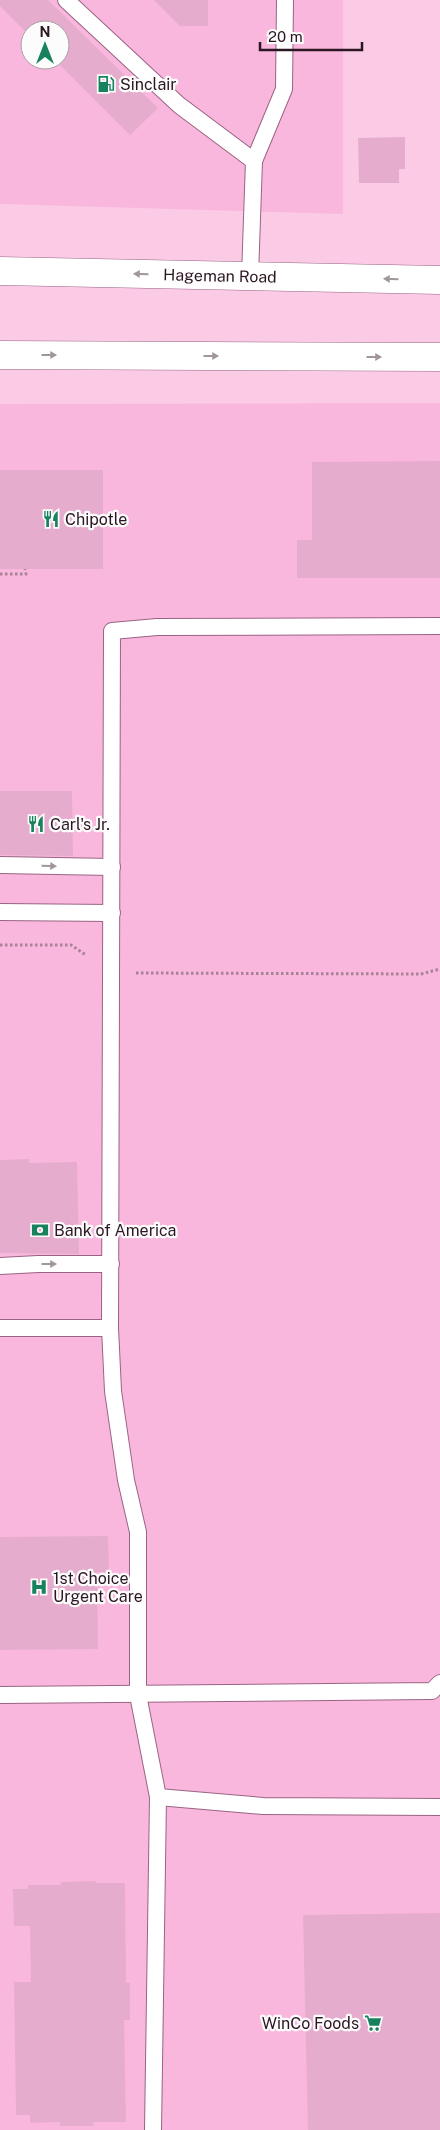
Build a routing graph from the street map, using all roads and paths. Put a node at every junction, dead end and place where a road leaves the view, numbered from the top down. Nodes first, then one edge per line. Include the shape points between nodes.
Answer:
1 (66, 0) edge
2 (285, 0) edge
3 (254, 161) junction
4 (0, 271) edge
5 (250, 276) junction
6 (440, 280) edge
7 (0, 355) edge
8 (440, 357) edge
9 (26, 569) dead end
10 (0, 574) edge
11 (440, 626) edge
12 (0, 866) edge
13 (112, 867) junction
14 (0, 912) edge
15 (112, 913) junction
16 (0, 945) edge
17 (112, 965) junction
18 (440, 969) edge
19 (111, 1264) junction
20 (0, 1266) edge
21 (0, 1328) edge
22 (110, 1328) junction
23 (440, 1683) edge
24 (0, 1695) edge
25 (138, 1695) junction
26 (158, 1797) junction
27 (440, 1807) edge
28 (153, 2130) edge

1 - 3 lane via 179,105
2 - 3 lane via 284,89
3 - 5 lane
5 -> 4 main road, Hageman Road
6 -> 5 main road, Hageman Road
7 -> 8 main road
9 - 10 path via 26,574
11 - 13 lane via 157,627 112,631
12 -> 13 lane
13 - 15 lane
14 - 15 lane
15 - 17 lane
16 - 17 path via 71,945 82,954
17 - 18 path via 133,973 421,974
17 - 19 lane
20 -> 19 lane
19 - 22 lane
21 - 22 lane
22 - 25 lane via 113,1390 126,1480 138,1532
23 - 25 lane via 432,1691
24 - 25 lane
25 - 26 lane
26 - 27 lane via 263,1806
26 - 28 lane

